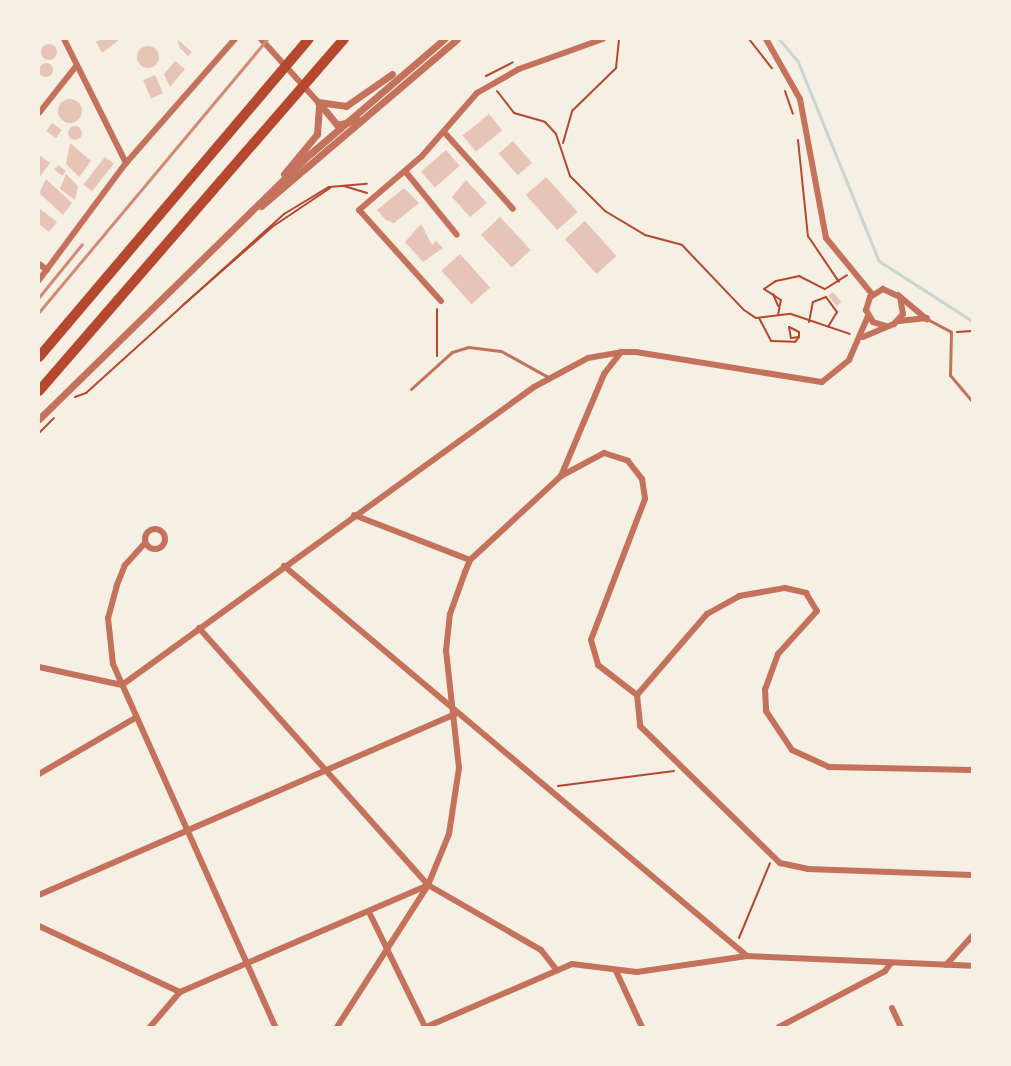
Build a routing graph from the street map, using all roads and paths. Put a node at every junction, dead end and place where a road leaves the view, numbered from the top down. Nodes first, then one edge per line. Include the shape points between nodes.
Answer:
1 (64, 39) edge
2 (235, 39) edge
3 (261, 39) edge
4 (309, 39) edge
5 (344, 39) edge
6 (444, 39) edge
7 (457, 39) edge
8 (603, 39) edge
9 (619, 39) edge
10 (749, 39) edge
11 (766, 39) edge
12 (416, 60) junction
13 (77, 65) junction
14 (421, 70) junction
15 (775, 73) dead end
16 (492, 83) junction
17 (782, 84) dead end
18 (318, 102) junction
19 (39, 113) edge
20 (795, 122) dead end
21 (341, 124) junction
22 (444, 132) junction
23 (798, 135) dead end
24 (563, 143) junction
25 (126, 163) junction
26 (405, 171) junction
27 (367, 184) dead end
28 (277, 185) junction
29 (375, 197) junction
30 (513, 209) dead end
31 (254, 211) junction
32 (458, 235) dead end
33 (39, 264) edge
34 (47, 270) junction
35 (847, 275) dead end
36 (39, 280) edge
37 (839, 282) junction
38 (831, 289) junction
39 (773, 293) junction
40 (872, 294) junction
41 (898, 295) junction
42 (826, 297) junction
43 (441, 301) joint
44 (183, 305) junction
45 (778, 306) junction
46 (778, 316) junction
47 (868, 316) junction
48 (759, 318) junction
49 (927, 318) junction
50 (809, 322) junction
51 (894, 324) junction
52 (886, 326) junction
53 (827, 328) junction
54 (972, 331) edge
55 (951, 332) junction
56 (799, 337) dead end
57 (861, 338) junction
58 (621, 352) junction
59 (39, 357) edge
60 (434, 363) dead end
61 (550, 378) junction
62 (411, 389) dead end
63 (39, 391) edge
64 (75, 397) dead end
65 (972, 401) edge
66 (39, 419) edge
67 (561, 476) junction
68 (354, 515) junction
69 (146, 543) dead end
70 (470, 561) junction
71 (284, 566) junction
72 (199, 628) junction
73 (39, 667) edge
74 (122, 685) junction
75 (637, 695) junction
76 (455, 714) junction
77 (137, 717) junction
78 (683, 769) junction
79 (327, 770) junction
80 (972, 770) edge
81 (39, 774) edge
82 (543, 788) junction
83 (189, 833) junction
84 (772, 858) junction
85 (972, 875) edge
86 (428, 885) junction
87 (39, 895) edge
88 (369, 912) junction
89 (39, 927) edge
90 (972, 936) edge
91 (736, 946) junction
92 (387, 952) junction
93 (747, 956) junction
94 (891, 963) junction
95 (248, 965) junction
96 (946, 965) junction
97 (972, 966) edge
98 (556, 969) junction
99 (616, 971) junction
100 (180, 992) junction
101 (892, 1008) dead end
102 (150, 1027) edge
103 (275, 1027) edge
104 (337, 1027) edge
105 (426, 1027) edge
106 (642, 1027) edge
107 (779, 1027) edge
108 (901, 1027) edge

1 - 13 street
2 - 25 street
3 - 18 street
4 - 59 highway
5 - 63 highway
6 - 12 street
7 - 14 street
8 - 16 street
9 - 24 path via 616,68 572,111
10 - 15 path
11 - 40 street via 800,99 826,238
12 - 18 street via 346,106
12 - 21 street
13 - 19 street
13 - 25 street
14 - 21 street via 352,125
14 - 31 street via 282,194
16 - 22 street
16 - 24 path via 514,113 545,122
17 - 20 path
18 - 21 street
18 - 28 street via 317,134
21 - 28 street
22 - 26 street
22 - 30 street
23 - 37 path via 806,227 820,261
24 - 48 path via 570,176 580,180 605,211 645,235 682,245 744,310
25 - 34 street
26 - 29 street
26 - 32 street
27 - 44 path via 329,187 312,194 266,227
28 - 31 street
29 - 43 street via 359,210
29 - 44 path via 343,186 320,194 272,227
31 - 66 street
33 - 34 street
34 - 36 street
35 - 37 path
37 - 38 path
38 - 39 path via 788,276 764,288
38 - 42 path
39 - 45 path
39 - 45 path via 781,300
40 - 41 street via 883,289
40 - 47 street
41 - 49 street
41 - 51 street via 903,310
42 - 50 path via 813,302
42 - 53 path via 837,312
43 - 60 path
44 - 64 path via 86,393
45 - 46 path
46 - 48 path
46 - 50 path via 791,314
47 - 52 street
47 - 57 street
48 - 56 path via 771,341 790,345
49 - 51 street
49 - 55 lane
50 - 53 path
51 - 52 street
52 - 57 street
53 - 57 path
54 - 55 path
55 - 65 lane via 950,375
57 - 58 street via 849,360 822,382
58 - 61 street via 588,358
58 - 67 street via 597,387
61 - 62 lane via 501,351 468,347 452,352
61 - 68 street
67 - 70 street
67 - 75 street via 604,453 628,461 642,479 645,499 591,640 598,665
68 - 70 street
68 - 71 street
69 - 74 street via 125,565 108,618 108,640
70 - 76 street via 450,614 447,684
71 - 72 street
71 - 76 street
72 - 74 street
72 - 79 street
73 - 74 street
74 - 77 street
75 - 78 street via 640,726
75 - 80 street via 706,614 739,597 785,588 806,593 818,611 778,654 765,689 766,711 792,750 829,767
76 - 79 street
76 - 82 street
76 - 86 street via 458,796
77 - 81 street
77 - 83 street
78 - 82 path
78 - 84 street
79 - 83 street
79 - 86 street
82 - 91 street
83 - 87 street
83 - 95 street
84 - 85 street via 808,869
84 - 91 path
86 - 88 street
86 - 92 street
86 - 98 street via 541,950
88 - 92 street
88 - 95 street
89 - 100 street
90 - 96 street
91 - 93 street
92 - 104 street
92 - 105 street
93 - 94 street
93 - 99 street
94 - 96 street
94 - 107 street via 885,971
95 - 100 street
95 - 103 street
96 - 97 street
98 - 99 street via 588,963
98 - 105 street
99 - 106 street
100 - 102 street
101 - 108 street

